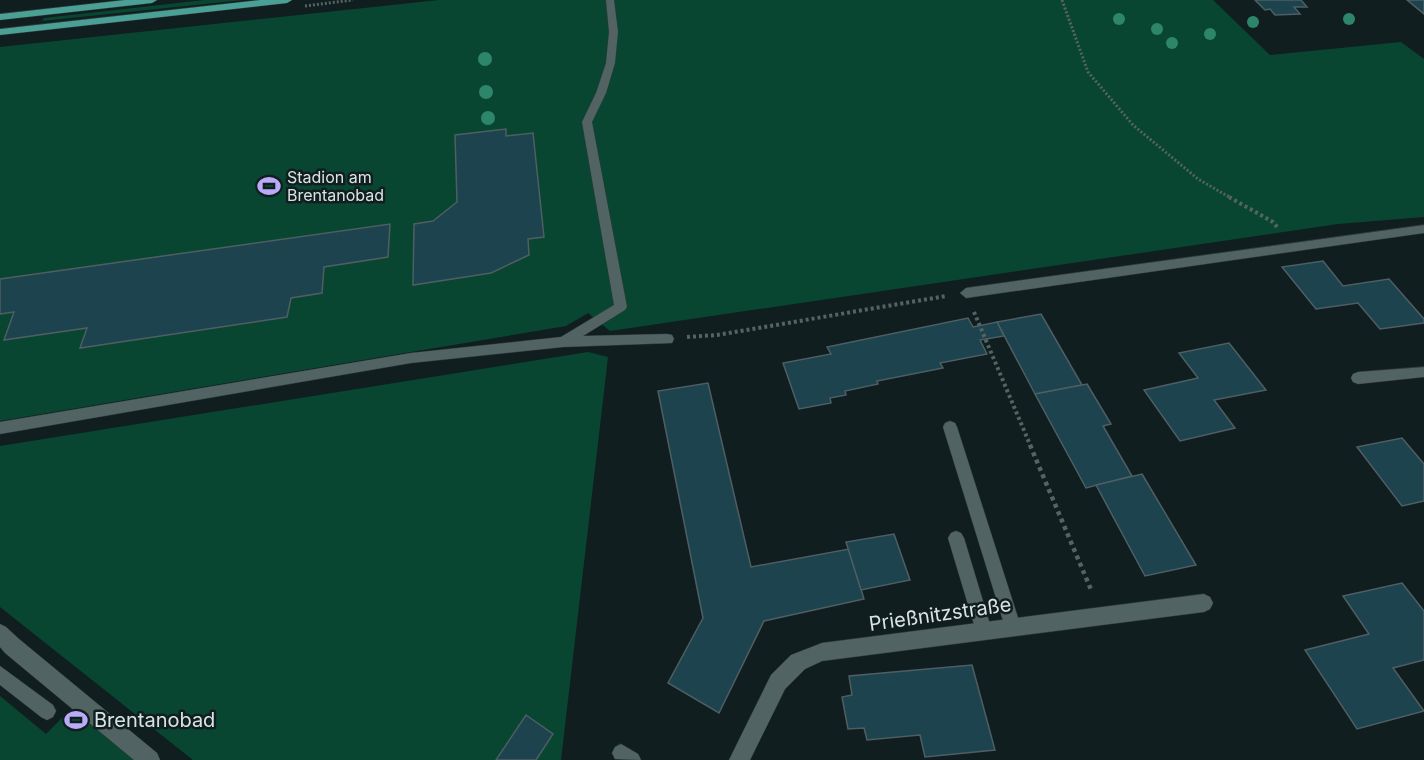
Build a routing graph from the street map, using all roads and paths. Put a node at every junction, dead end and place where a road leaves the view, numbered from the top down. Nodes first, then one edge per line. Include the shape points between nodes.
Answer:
1 (152, 0) edge
2 (287, 0) edge
3 (609, 0) edge
4 (1062, 0) edge
5 (0, 16) edge
6 (0, 32) edge
7 (1424, 229) edge
8 (1294, 247) junction
9 (966, 293) junction
10 (667, 339) joint
11 (563, 342) junction
12 (1424, 372) edge
13 (1358, 378) dead end
14 (950, 427) dead end
15 (0, 428) edge
16 (956, 538) dead end
17 (1204, 603) dead end
18 (1101, 615) junction
19 (1013, 627) junction
20 (984, 631) junction
21 (0, 633) edge
22 (0, 674) edge
23 (47, 711) dead end
24 (150, 760) edge
25 (739, 760) edge

1 - 5 main road
2 - 6 main road
3 - 11 lane via 615,40 611,66 587,122 621,307
4 - 8 path via 1088,72 1133,125 1198,179 1273,222
7 - 8 lane
8 - 9 lane
9 - 10 path via 717,335
9 - 18 path
10 - 11 lane
11 - 15 lane via 411,358
12 - 13 lane
14 - 19 lane
16 - 20 lane
17 - 18 street, Prießnitzstraße
18 - 19 street, Prießnitzstraße
19 - 20 street, Prießnitzstraße
20 - 25 street, Prießnitzstraße via 822,652 798,662 778,682
21 - 24 street
22 - 23 lane

